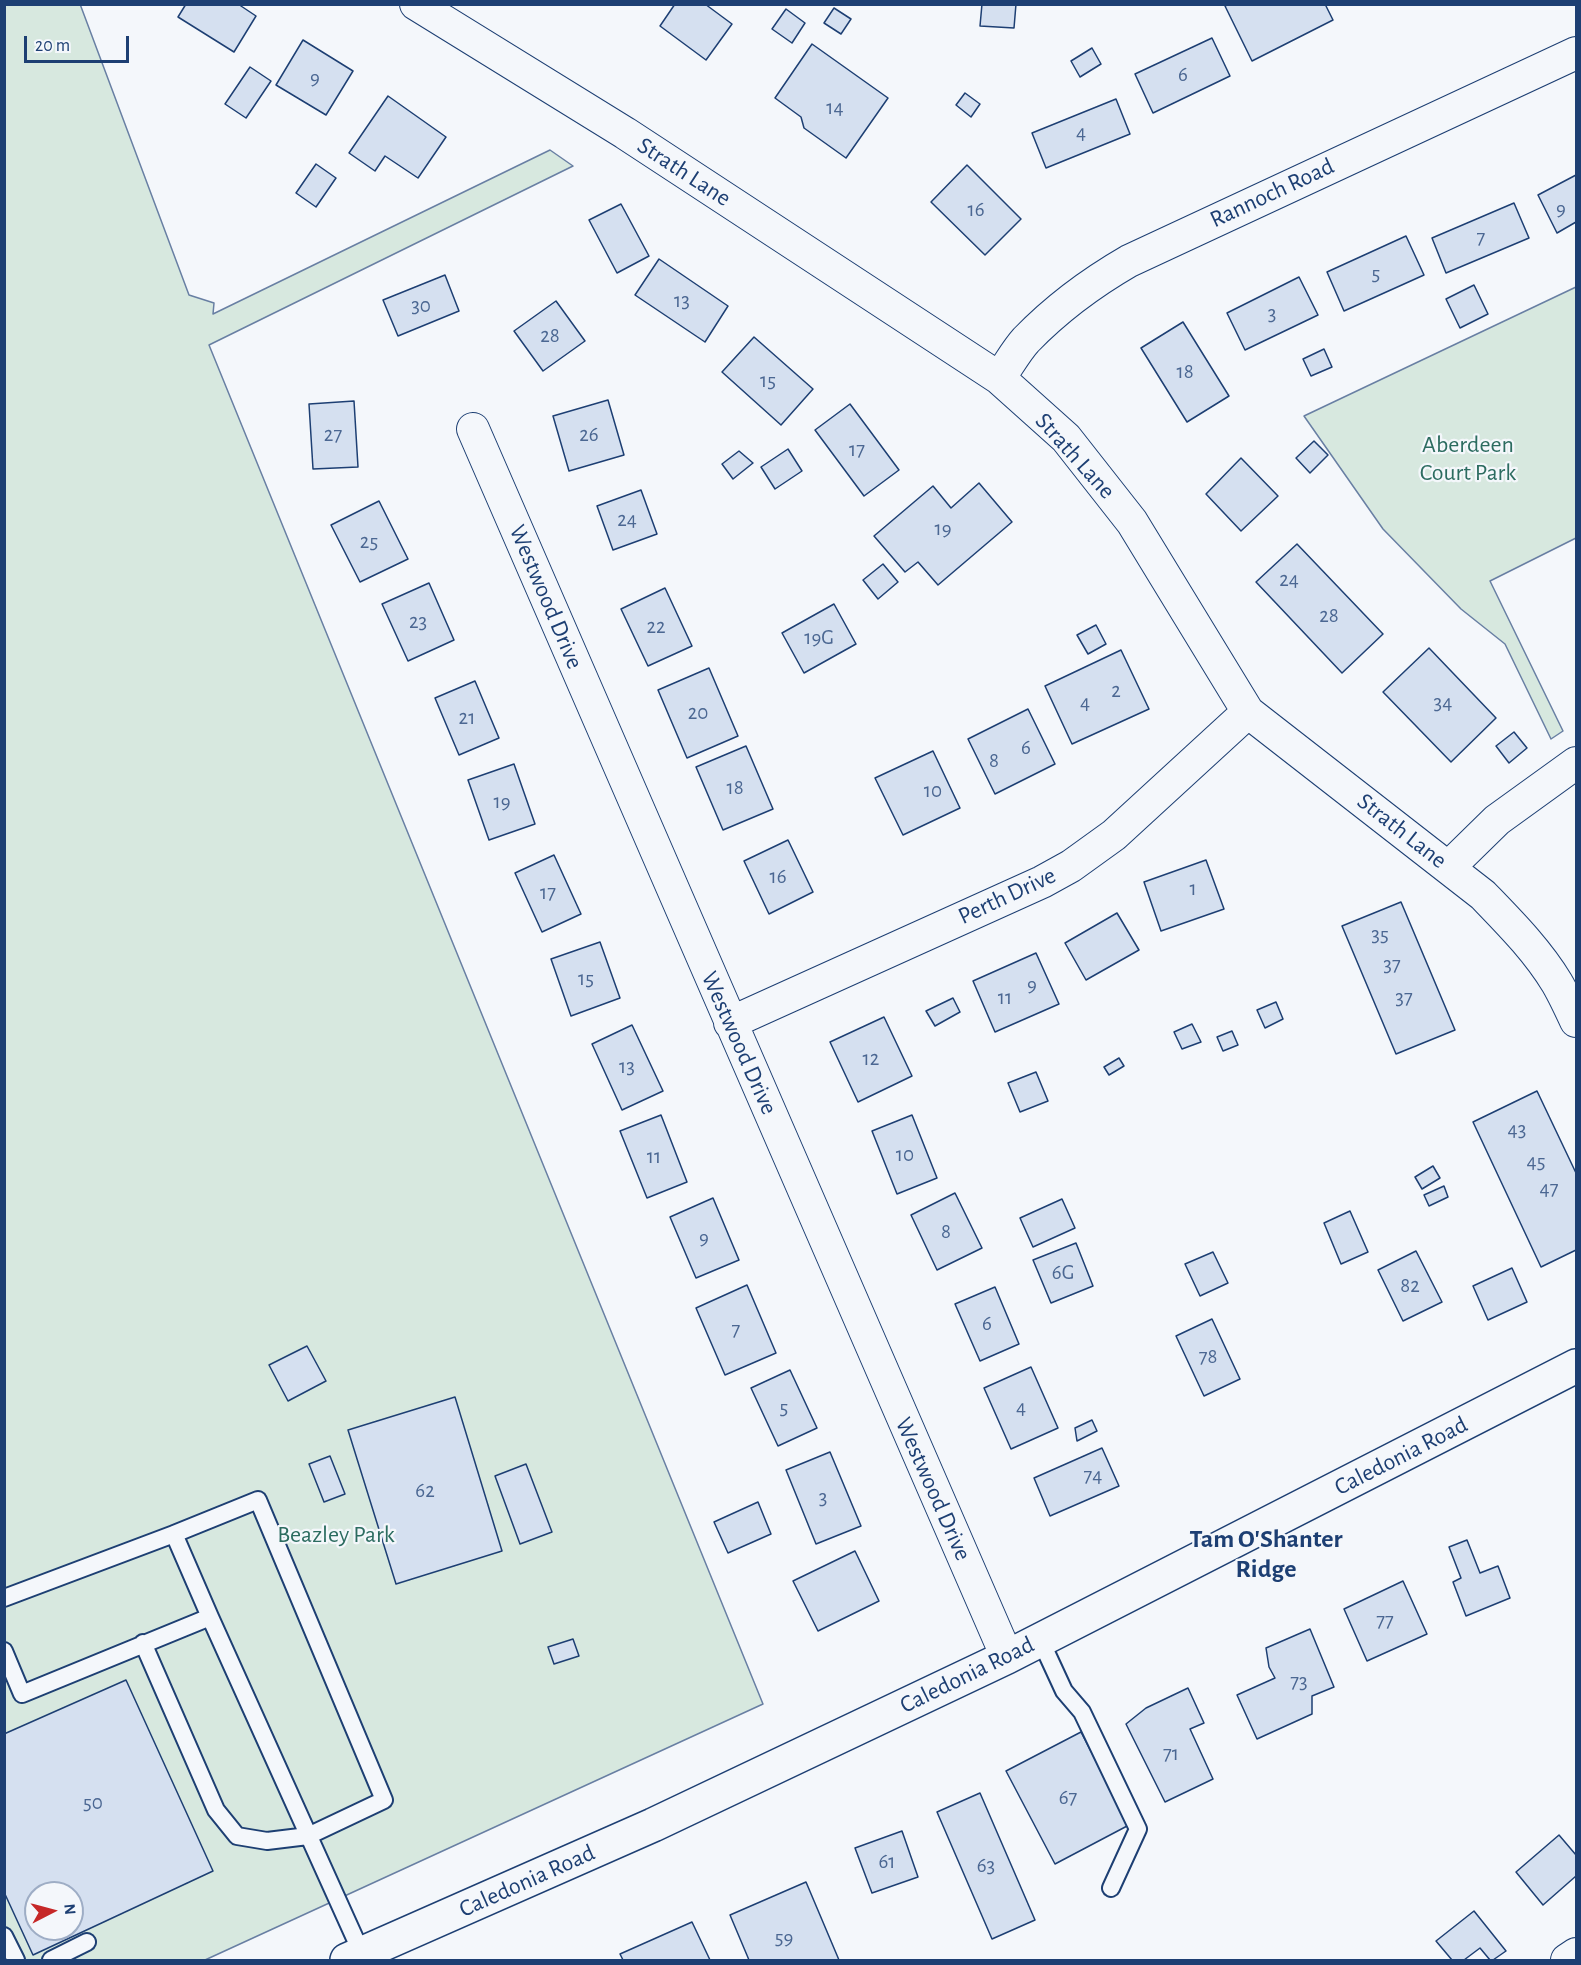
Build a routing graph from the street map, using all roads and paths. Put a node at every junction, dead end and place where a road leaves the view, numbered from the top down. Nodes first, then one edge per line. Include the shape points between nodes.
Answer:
1 (416, 4) edge
2 (1576, 52) edge
3 (999, 378) junction
4 (473, 429) dead end
5 (1248, 712) junction
6 (1576, 763) edge
7 (1449, 867) junction
8 (1576, 1021) edge
9 (730, 1023) junction
10 (1576, 1366) edge
11 (174, 1534) junction
12 (4, 1599) edge
13 (210, 1617) junction
14 (1041, 1639) junction
15 (143, 1643) junction
16 (4, 1651) edge
17 (1007, 1657) junction
18 (308, 1836) junction
19 (1111, 1888) dead end
20 (4, 1936) edge
21 (87, 1942) dead end
22 (1576, 1954) edge
23 (355, 1957) edge
24 (16, 1960) edge
25 (51, 1960) edge
26 (1567, 1960) edge

1 - 3 street, Strath Lane via 625,133
2 - 3 street, Rannoch Road via 1129,261 1064,304 1025,342
3 - 5 street, Strath Lane via 1066,438 1132,522
4 - 9 street, Westwood Drive
5 - 7 street, Strath Lane
5 - 9 street, Perth Drive via 1114,835 1071,866
6 - 7 street via 1497,820
7 - 8 street, Strath Lane via 1516,929 1557,984
9 - 17 street, Westwood Drive
10 - 14 street, Caledonia Road
11 - 12 lane
11 - 13 lane
11 - 18 lane via 258,1500 384,1800
13 - 15 lane
13 - 18 lane
14 - 17 street, Caledonia Road
14 - 19 lane via 1064,1691 1082,1712 1138,1829
15 - 16 lane via 22,1694
15 - 18 lane via 216,1810 237,1836 267,1841
17 - 23 street, Caledonia Road via 653,1825
18 - 23 lane
20 - 24 lane
21 - 25 lane
22 - 26 street

